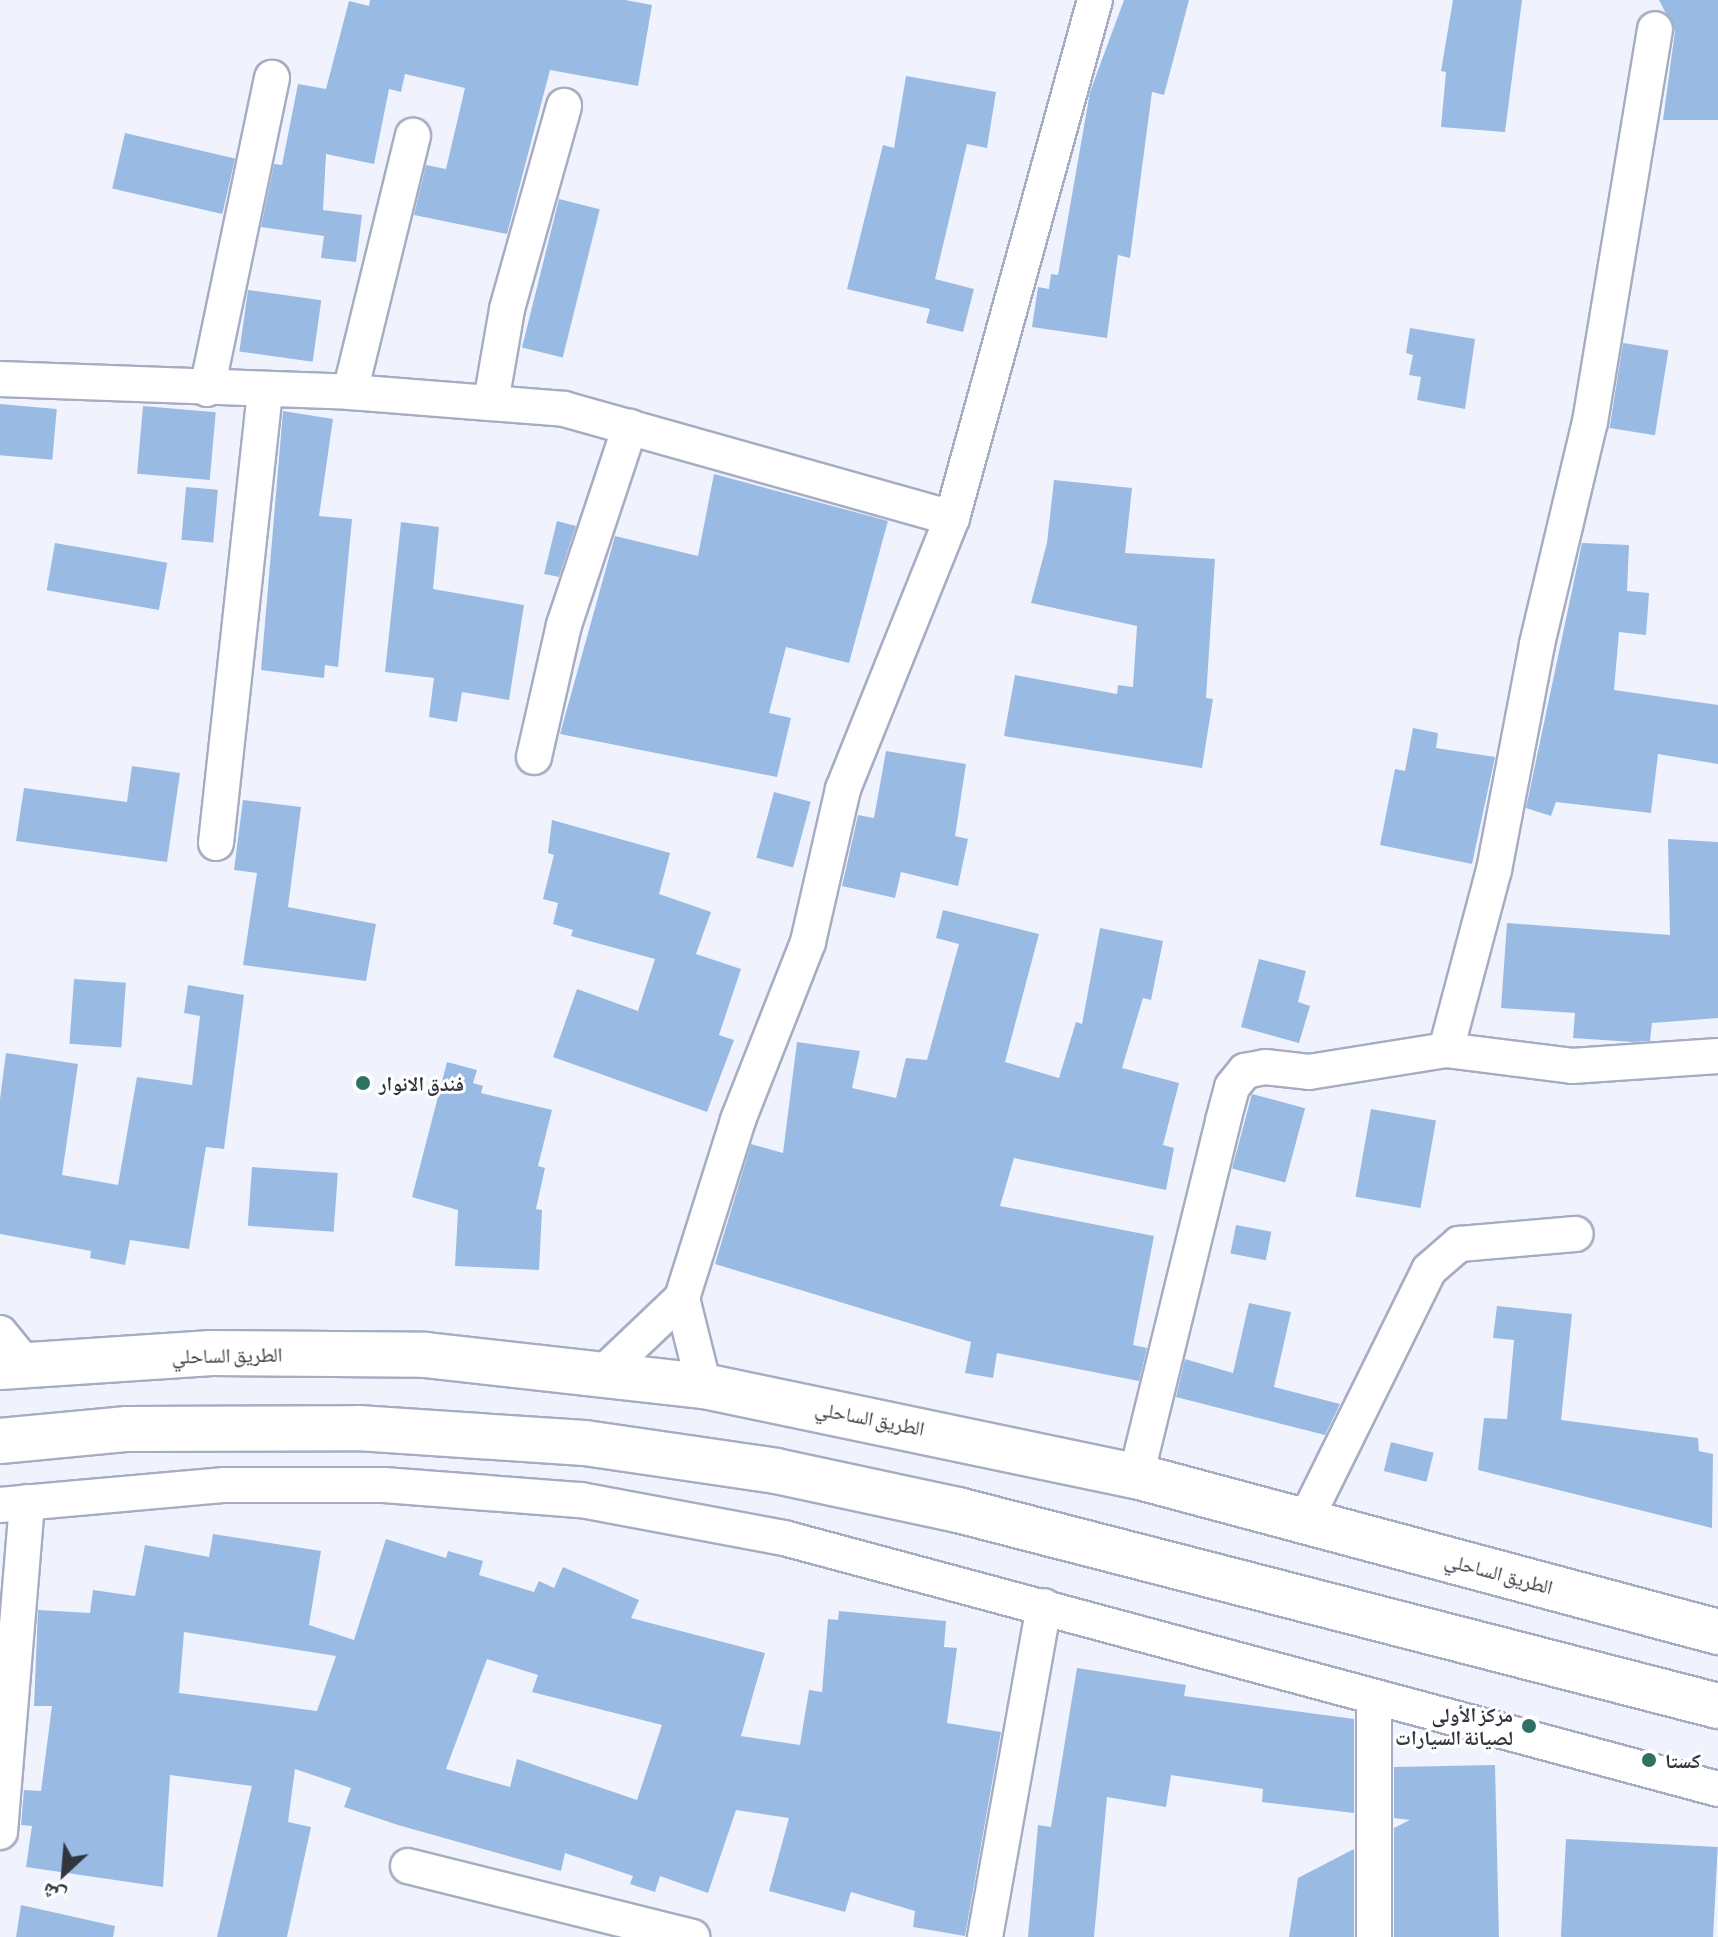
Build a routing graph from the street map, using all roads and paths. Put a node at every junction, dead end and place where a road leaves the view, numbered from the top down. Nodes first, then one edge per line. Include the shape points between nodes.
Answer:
1 (1095, 0) edge
2 (1655, 29) dead end
3 (272, 78) dead end
4 (564, 106) dead end
5 (413, 136) dead end
6 (0, 379) edge
7 (207, 389) junction
8 (265, 390) junction
9 (350, 392) junction
10 (491, 402) junction
11 (630, 427) junction
12 (952, 518) junction
13 (534, 757) dead end
14 (216, 843) dead end
15 (1446, 1050) junction
16 (1718, 1056) edge
17 (1576, 1234) dead end
18 (682, 1298) junction
19 (9, 1355) edge
20 (601, 1375) junction
21 (704, 1386) junction
22 (0, 1441) edge
23 (1136, 1476) junction
24 (13, 1504) edge
25 (1305, 1521) junction
26 (1044, 1606) junction
27 (1718, 1632) edge
28 (8, 1674) edge
29 (1374, 1701) junction
30 (1718, 1706) edge
31 (1718, 1789) edge
32 (0, 1832) edge
33 (408, 1866) dead end
34 (692, 1937) edge
35 (985, 1937) edge
36 (1374, 1937) edge

1 - 12 street
2 - 15 street via 1590,422 1537,644 1494,870
3 - 7 street
4 - 10 street via 507,309
5 - 9 street
6 - 7 street
7 - 8 street
8 - 9 street
8 - 14 street
9 - 10 street
10 - 11 street via 564,409
11 - 12 street
11 - 13 street via 564,625
12 - 18 street via 843,789 808,942 738,1120
15 - 16 street via 1572,1066
15 - 23 street via 1309,1072 1265,1067 1245,1071 1232,1087
17 - 25 street via 1459,1244 1429,1270
18 - 20 street
18 - 21 street
19 - 20 highway, الطريق الساحلي via 426,1355
20 - 21 highway, الطريق الساحلي
21 - 23 highway, الطريق الساحلي
22 - 30 highway via 127,1429 358,1428 585,1443 776,1471 958,1510
23 - 25 highway, الطريق الساحلي
24 - 26 street via 225,1485 384,1485 581,1500 784,1538
24 - 28 street
25 - 27 highway, الطريق الساحلي
26 - 29 street
26 - 35 street
28 - 32 street
29 - 31 street
29 - 36 street
33 - 34 street

